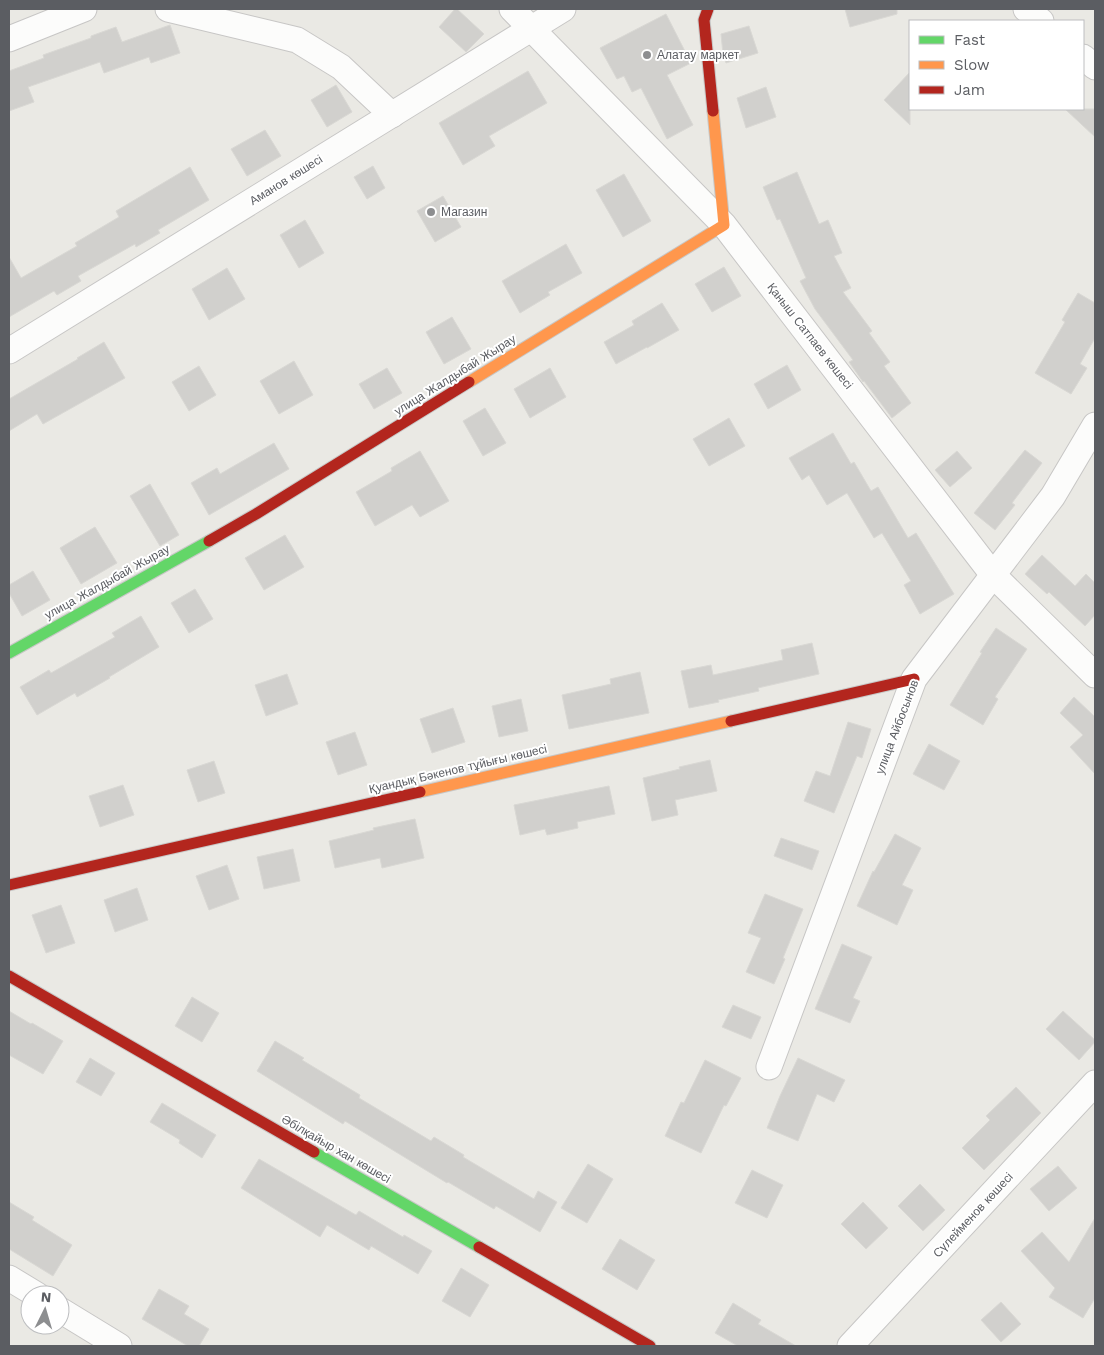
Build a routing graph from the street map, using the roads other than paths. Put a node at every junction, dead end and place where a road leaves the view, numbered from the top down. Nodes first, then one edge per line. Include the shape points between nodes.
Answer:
1 (84, 9) edge
2 (168, 9) edge
3 (512, 9) edge
4 (563, 9) edge
5 (708, 9) edge
6 (1026, 9) edge
7 (1039, 20) edge
8 (530, 29) junction
9 (9, 39) edge
10 (1084, 58) edge
11 (1095, 67) edge
12 (392, 115) junction
13 (724, 225) junction
14 (9, 351) edge
15 (1095, 425) edge
16 (993, 575) junction
17 (9, 653) edge
18 (1095, 675) edge
19 (914, 679) junction
20 (9, 885) edge
21 (9, 976) edge
22 (770, 1067) dead end
23 (1095, 1083) edge
24 (9, 1278) edge
25 (21, 1285) edge
26 (70, 1316) edge
27 (119, 1346) edge
28 (650, 1346) edge
29 (850, 1346) edge

1 - 9 street
2 - 12 street via 297,40 341,67
3 - 8 street, Қаныш Сатпаев көшесі
4 - 8 street, Аманов көшесі
5 - 13 street via 704,20
6 - 7 street
8 - 12 street, Аманов көшесі
8 - 13 street, Қаныш Сатпаев көшесі
10 - 11 street
12 - 14 street, Аманов көшесі
13 - 16 street, Қаныш Сатпаев көшесі
13 - 17 street, улица Жалдыбай Жырау via 256,514
15 - 16 street, улица Айбосынов via 1053,496
16 - 18 street, Қаныш Сатпаев көшесі
16 - 19 street, улица Айбосынов
19 - 20 street, Қуандық Бәкенов тұйығы көшесі
19 - 22 street, улица Айбосынов
21 - 28 street, Әбілқайыр хан көшесі
23 - 29 street, Сүлейменов көшесі
24 - 25 street
26 - 27 street

